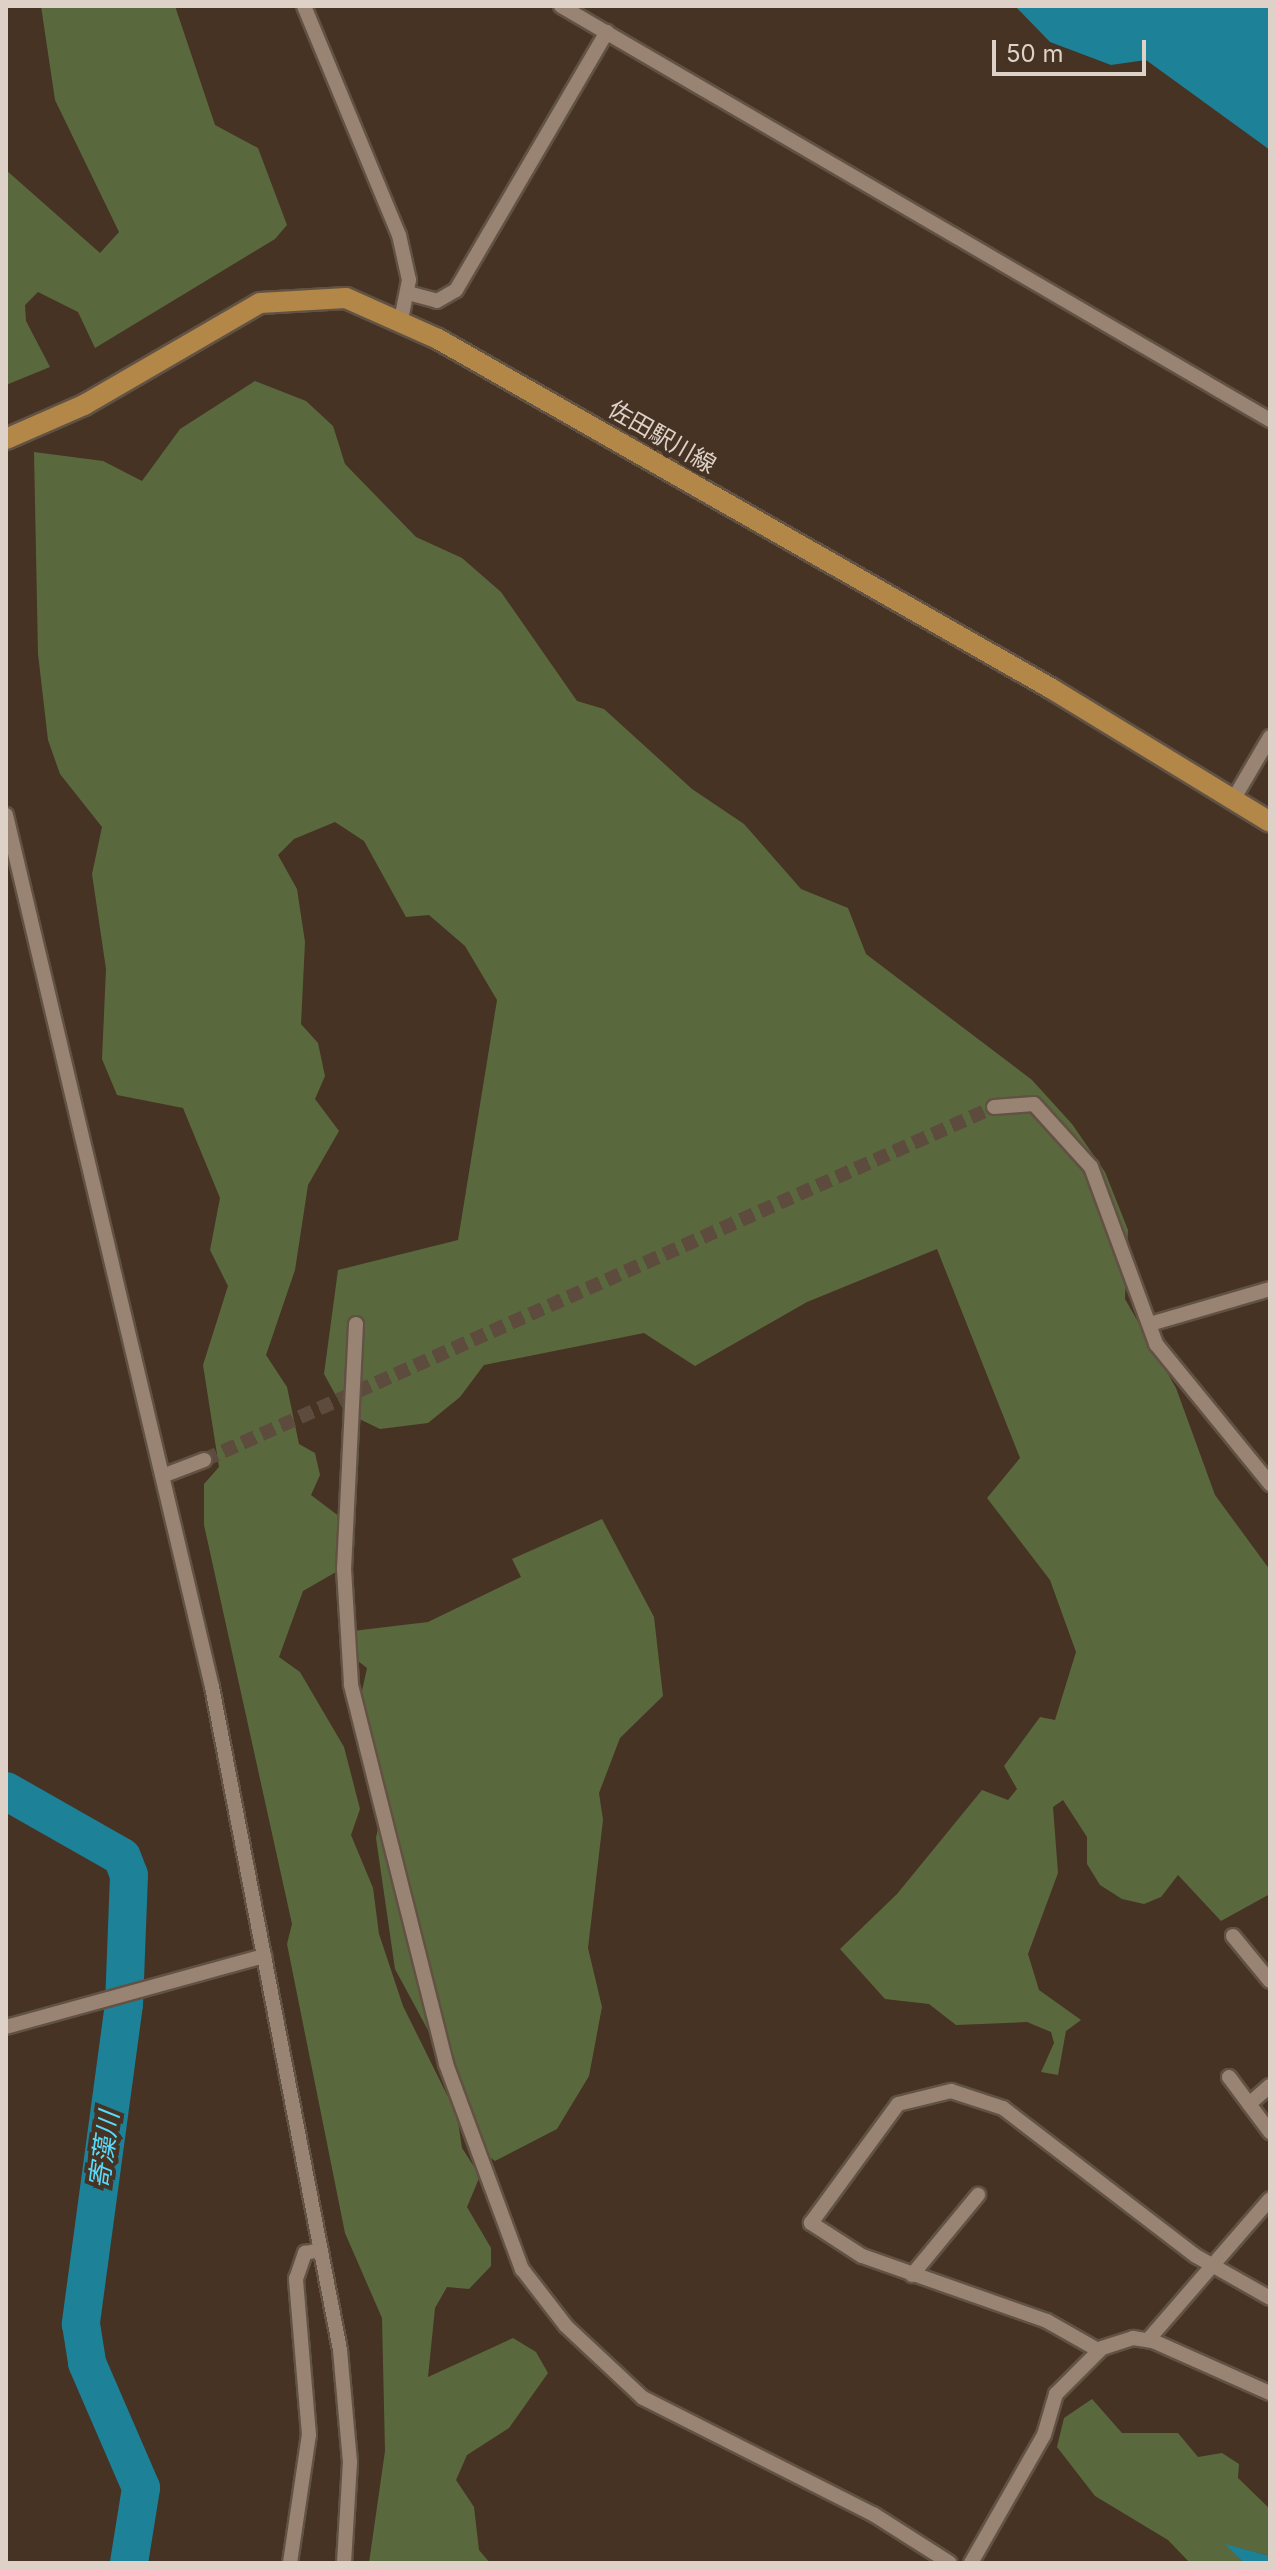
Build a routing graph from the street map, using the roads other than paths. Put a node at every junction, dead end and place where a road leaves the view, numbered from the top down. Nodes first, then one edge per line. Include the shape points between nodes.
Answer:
1 (304, 6) edge
2 (561, 6) edge
3 (607, 32) junction
4 (408, 293) junction
5 (401, 320) junction
6 (1270, 420) edge
7 (6, 439) edge
8 (1270, 737) edge
9 (1233, 800) junction
10 (6, 815) edge
11 (1270, 822) edge
12 (994, 1107) tunnel mouth
13 (1270, 1289) edge
14 (356, 1324) dead end
15 (1150, 1324) junction
16 (204, 1460) tunnel mouth
17 (165, 1475) junction
18 (1270, 1484) edge
19 (1233, 1936) dead end
20 (264, 1956) junction
21 (1270, 1981) edge
22 (6, 2027) edge
23 (1229, 2077) dead end
24 (1270, 2086) edge
25 (1249, 2104) junction
26 (1270, 2132) edge
27 (978, 2195) dead end
28 (1270, 2199) edge
29 (321, 2250) junction
30 (1212, 2267) junction
31 (912, 2275) junction
32 (1270, 2298) edge
33 (1148, 2340) junction
34 (1098, 2350) junction
35 (1270, 2393) edge
36 (290, 2563) edge
37 (344, 2563) edge
38 (950, 2563) edge
39 (971, 2563) edge

1 - 4 street via 399,235
2 - 3 street
3 - 4 street via 456,290 437,301
3 - 6 street
4 - 5 street
5 - 7 main road, 佐田駅川線 via 346,298 260,303 84,405
5 - 9 main road, 佐田駅川線 via 1052,689
8 - 9 street
9 - 11 main road, 佐田駅川線
10 - 17 street
12 - 15 street via 1034,1104 1091,1167
13 - 15 street
14 - 38 street via 344,1569 351,1685 446,2064 522,2269 566,2326 643,2398 873,2514
15 - 18 street via 1180,1378
16 - 17 street
17 - 20 street
19 - 21 street
20 - 22 street
20 - 29 street
23 - 25 street
24 - 25 street
25 - 26 street
27 - 31 street
28 - 30 street
29 - 36 street via 305,2253 296,2279 309,2435
29 - 37 street via 348,2410
30 - 31 street via 1022,2120 951,2091 891,2109 811,2223 862,2256
30 - 32 street
30 - 33 street
31 - 34 street via 1047,2321
33 - 34 street via 1121,2339
33 - 35 street
34 - 39 street via 1056,2394 1044,2435

